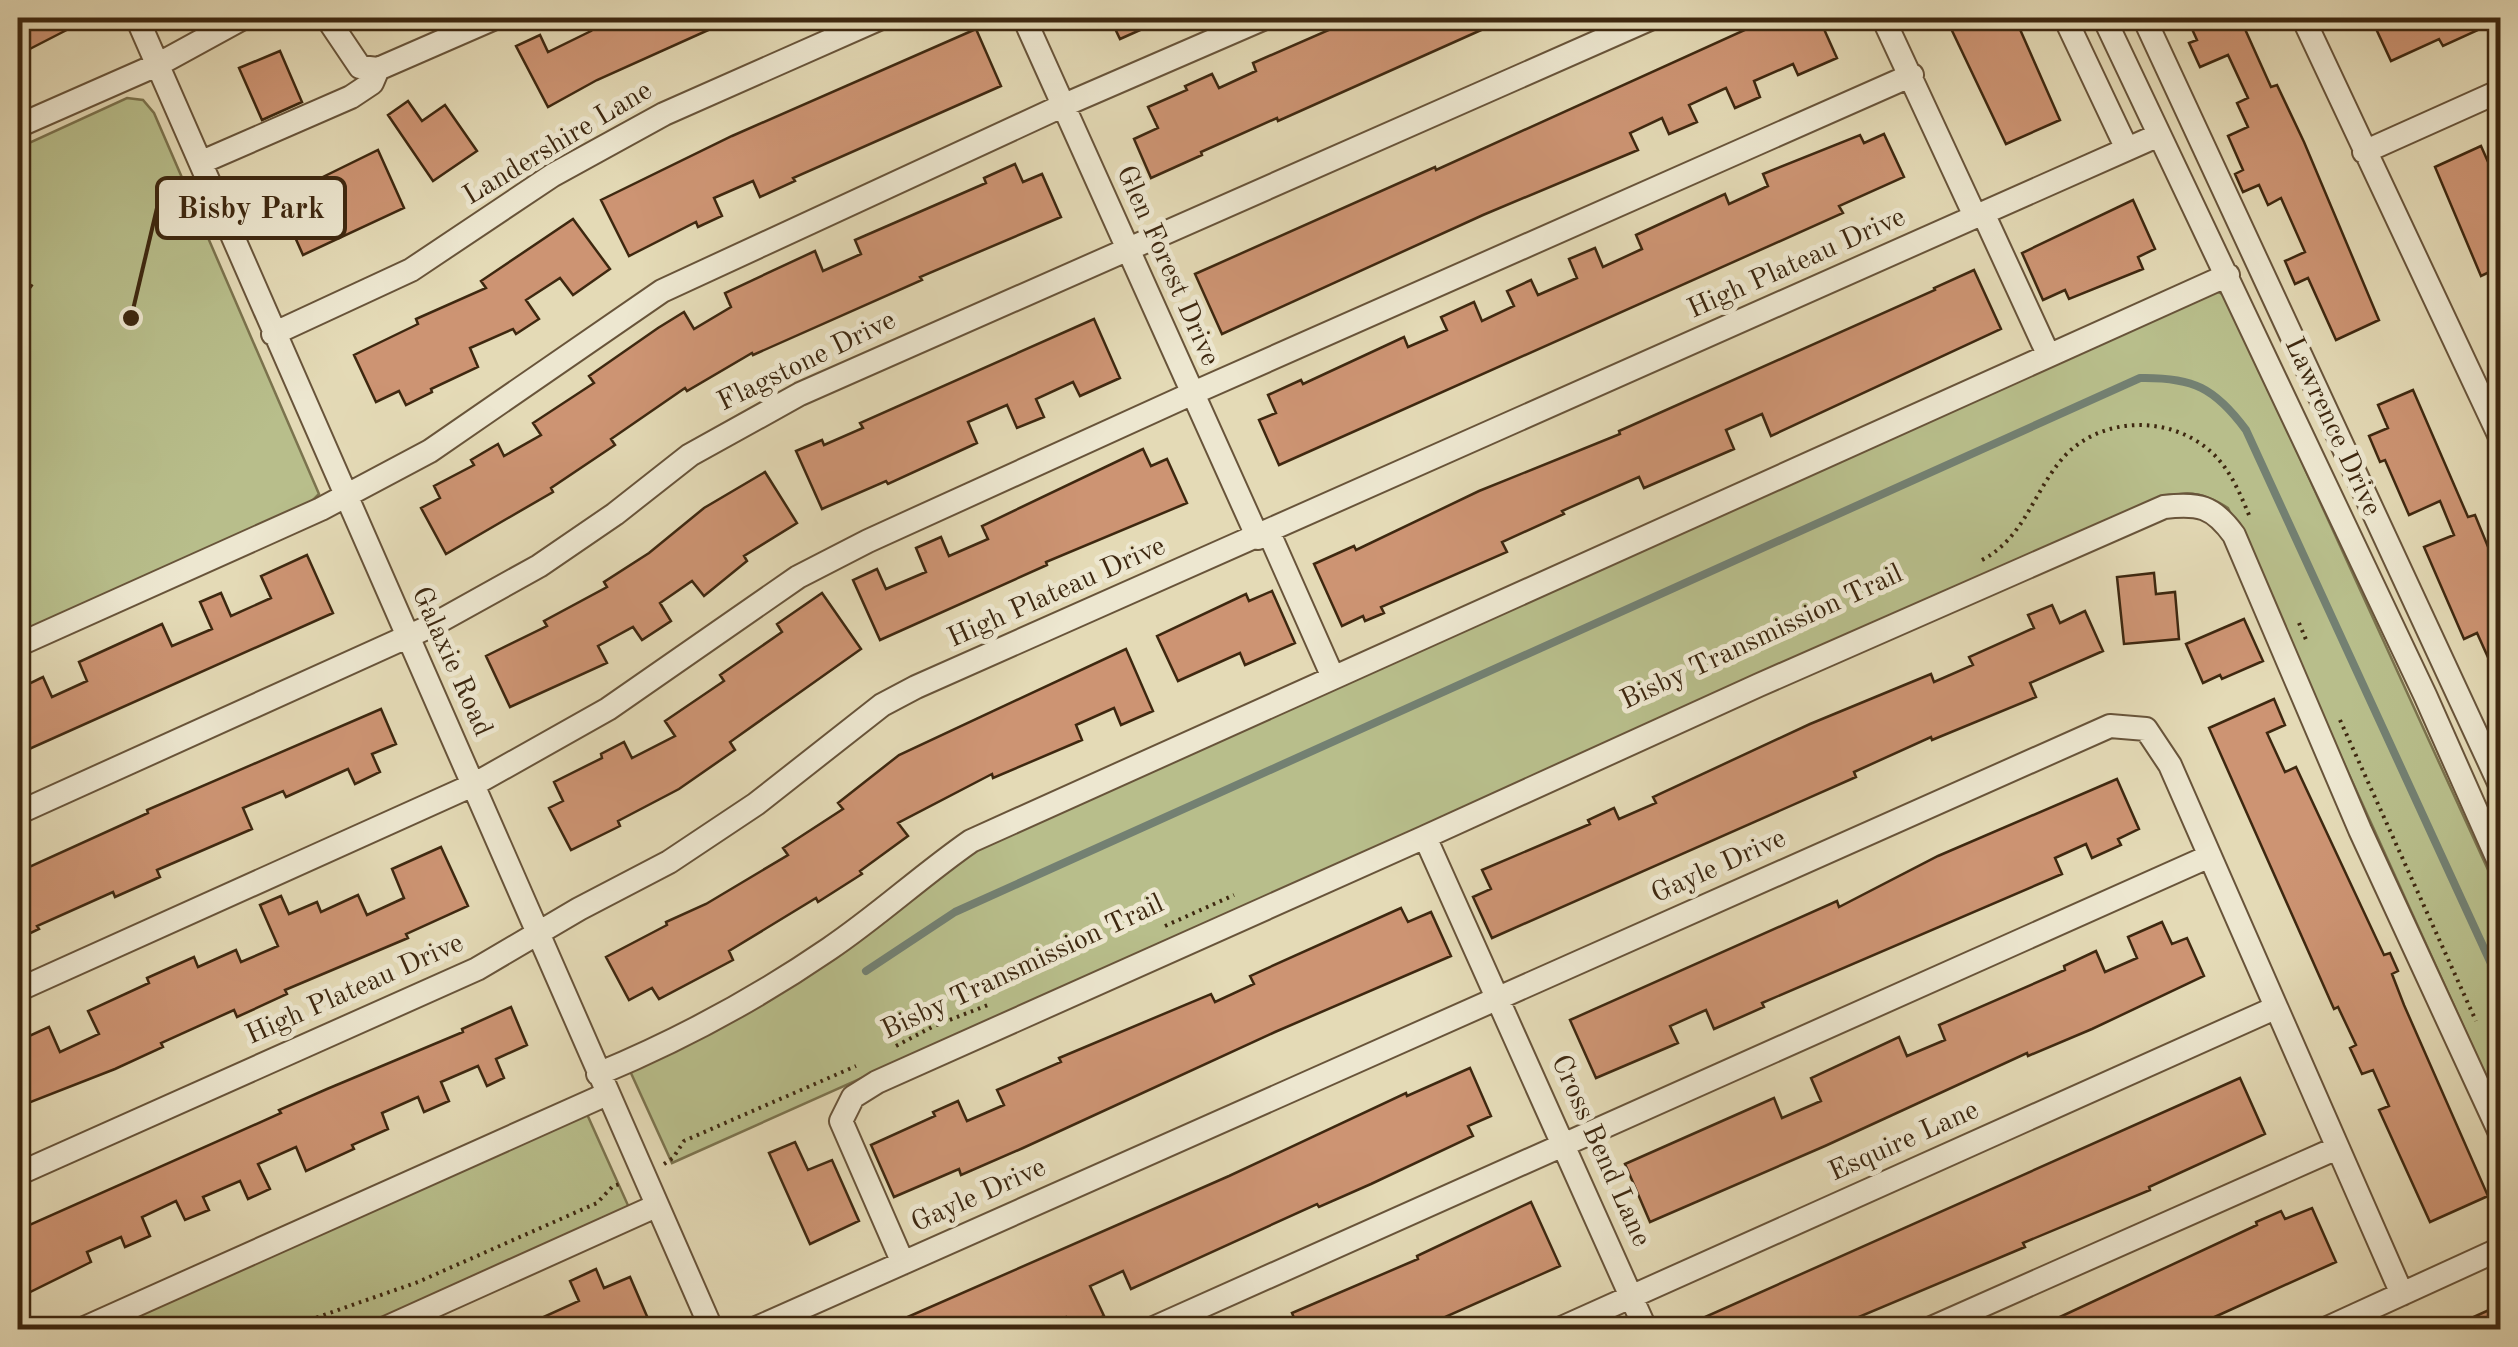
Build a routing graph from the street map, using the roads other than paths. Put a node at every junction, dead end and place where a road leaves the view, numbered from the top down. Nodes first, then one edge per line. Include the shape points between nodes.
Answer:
1 (137, 18) edge
2 (243, 18) edge
3 (327, 18) edge
4 (495, 18) edge
5 (880, 18) edge
6 (1024, 18) edge
7 (1265, 18) edge
8 (1652, 18) edge
9 (1883, 18) edge
10 (2065, 18) edge
11 (2104, 18) edge
12 (2144, 18) edge
13 (2303, 18) edge
14 (159, 64) junction
15 (378, 69) junction
16 (1912, 75) junction
17 (2500, 91) edge
18 (1062, 106) junction
19 (18, 126) edge
20 (2159, 135) junction
21 (2127, 149) junction
22 (2364, 152) junction
23 (202, 162) junction
24 (1979, 215) junction
25 (1129, 250) junction
26 (2228, 275) junction
27 (273, 334) junction
28 (2048, 354) junction
29 (1191, 394) junction
30 (2500, 437) edge
31 (345, 495) junction
32 (1263, 535) junction
33 (408, 639) junction
34 (18, 645) edge
35 (1332, 676) junction
36 (2500, 785) edge
37 (472, 786) junction
38 (18, 814) edge
39 (1425, 838) junction
40 (2210, 856) junction
41 (2500, 864) edge
42 (537, 934) junction
43 (18, 990) edge
44 (1498, 998) junction
45 (2275, 1008) junction
46 (602, 1084) junction
47 (2500, 1133) edge
48 (1564, 1145) junction
49 (2337, 1148) junction
50 (18, 1174) edge
51 (656, 1206) junction
52 (2500, 1249) edge
53 (903, 1263) junction
54 (2402, 1294) junction
55 (1632, 1296) junction
56 (80, 1330) edge
57 (381, 1330) edge
58 (712, 1330) edge
59 (752, 1330) edge
60 (1149, 1330) edge
61 (1557, 1330) edge
62 (1646, 1330) edge
63 (1927, 1330) edge
64 (2322, 1330) edge

1 - 14 street, Galaxie Road
2 - 14 street
3 - 15 street via 360,68
4 - 15 street
5 - 27 street, Landershire Lane via 664,114 553,174 411,270
6 - 18 street, Glen Forest Drive
7 - 18 street
8 - 25 street, Flagstone Drive
9 - 16 street
10 - 21 street
11 - 20 street, Lawrence Drive
12 - 36 street
13 - 22 street
14 - 19 street
14 - 23 street, Galaxie Road
15 - 23 street via 372,83 351,97
16 - 24 street
16 - 29 street
17 - 22 street
18 - 25 street, Glen Forest Drive
18 - 31 street via 662,291 430,451
20 - 21 street, High Plateau Drive
20 - 26 street, Lawrence Drive
21 - 24 street, High Plateau Drive
22 - 30 street
23 - 27 street, Galaxie Road
24 - 28 street
24 - 32 street, High Plateau Drive
25 - 29 street, Glen Forest Drive
25 - 33 street, Flagstone Drive via 744,422 539,566
26 - 28 street
26 - 41 street, Lawrence Drive
27 - 31 street, Galaxie Road
28 - 35 street
29 - 32 street, Glen Forest Drive
29 - 37 street via 798,577 634,692
31 - 33 street, Galaxie Road
31 - 34 street
32 - 35 street, Glen Forest Drive
32 - 42 street, High Plateau Drive via 882,705 701,842
33 - 37 street, Galaxie Road
33 - 38 street, Flagstone Drive
35 - 46 street via 970,841 832,948
37 - 42 street, Galaxie Road
37 - 43 street
39 - 44 street, Cross Bend Lane
39 - 47 street via 2164,507 2200,506 2220,515 2234,535
39 - 53 street via 852,1097 841,1121
40 - 44 street, Gayle Drive via 2170,765 2146,729 2110,726
40 - 45 street, Gayle Drive
40 - 48 street
42 - 46 street, Galaxie Road
42 - 50 street, High Plateau Drive via 477,969
44 - 48 street, Cross Bend Lane
44 - 53 street, Gayle Drive
45 - 49 street, Gayle Drive
45 - 55 street, Esquire Lane
46 - 51 street, Galaxie Road
46 - 56 street
48 - 55 street, Cross Bend Lane
48 - 60 street
49 - 54 street, Gayle Drive
49 - 63 street
51 - 57 street
51 - 58 street, Galaxie Road
52 - 54 street
53 - 59 street, Gayle Drive
54 - 64 street
55 - 61 street, Esquire Lane
55 - 62 street, Cross Bend Lane

